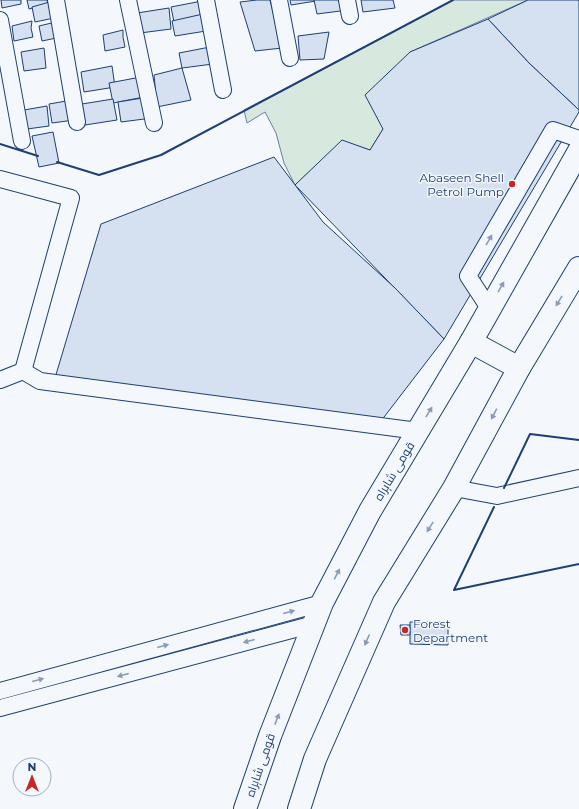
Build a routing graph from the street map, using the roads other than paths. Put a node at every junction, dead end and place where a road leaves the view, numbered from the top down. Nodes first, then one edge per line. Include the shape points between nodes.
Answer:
1 (56, 0) edge
2 (128, 0) edge
3 (206, 0) edge
4 (279, 0) edge
5 (347, 0) edge
6 (350, 16) dead end
7 (0, 20) edge
8 (290, 58) dead end
9 (223, 90) dead end
10 (77, 122) dead end
11 (154, 123) dead end
12 (579, 139) edge
13 (22, 141) dead end
14 (579, 151) edge
15 (0, 179) edge
16 (579, 268) edge
17 (489, 308) junction
18 (471, 342) junction
19 (519, 368) junction
20 (23, 371) junction
21 (0, 380) edge
22 (418, 430) junction
23 (579, 478) edge
24 (454, 488) junction
25 (322, 603) junction
26 (314, 624) junction
27 (0, 691) edge
28 (0, 708) edge
29 (245, 809) edge
30 (299, 809) edge

1 - 10 street
2 - 11 street
3 - 9 street
4 - 8 street
5 - 6 street
7 - 13 street
17 -> 12 street via 468,276 553,130
17 -> 14 highway, قومی شاہراہ
15 - 20 street via 71,198
16 -> 19 highway
17 - 18 highway, قومی شاہراہ
18 - 19 highway
22 -> 18 highway, قومی شاہراہ
19 -> 24 highway
20 - 21 street
20 - 22 street via 40,381
25 -> 22 highway, قومی شاہراہ via 370,511
23 - 24 street via 497,496
24 -> 30 highway via 384,602 315,759
25 - 26 highway, قومی شاہراہ
27 -> 25 street
26 -> 28 street
29 -> 26 highway, قومی شاہراہ via 270,736

